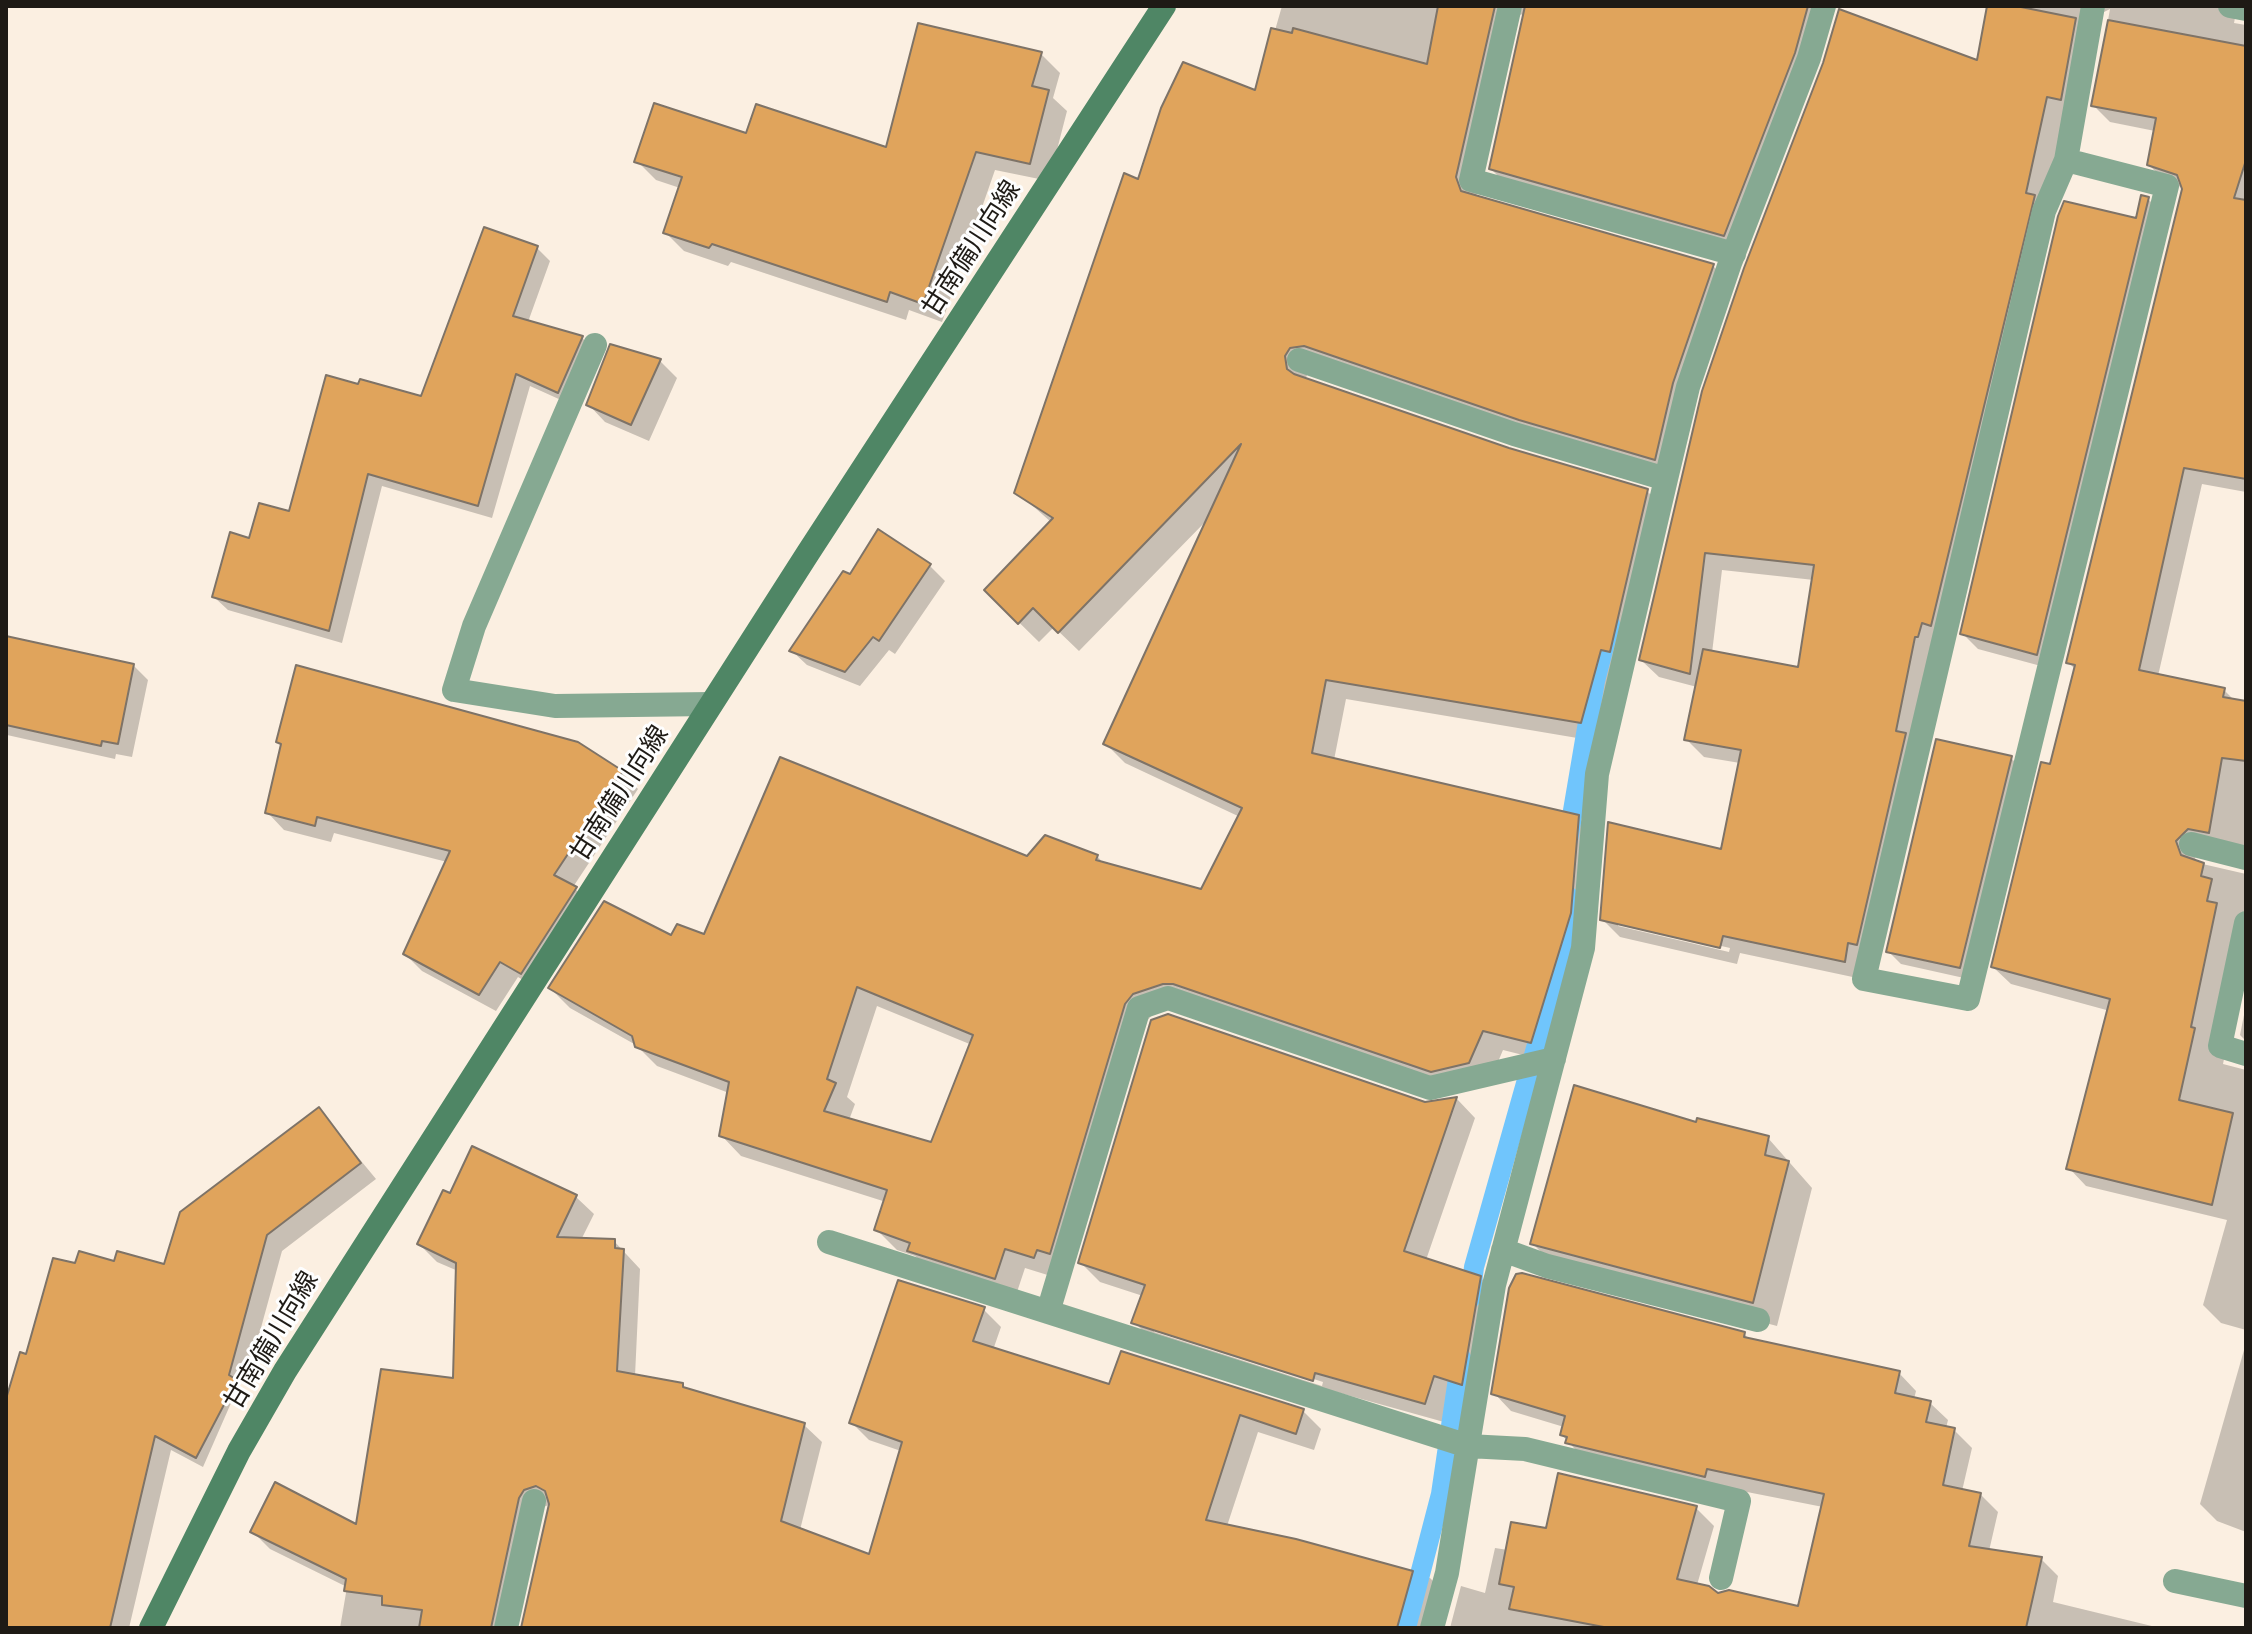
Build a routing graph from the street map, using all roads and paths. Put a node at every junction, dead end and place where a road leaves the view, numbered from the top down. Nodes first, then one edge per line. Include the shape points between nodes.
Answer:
1 (1164, 6) edge
2 (1510, 6) edge
3 (1824, 6) edge
4 (2093, 6) edge
5 (2230, 6) edge
6 (2246, 9) edge
7 (2066, 160) junction
8 (1734, 254) junction
9 (595, 345) dead end
10 (1299, 360) dead end
11 (1666, 479) junction
12 (711, 704) junction
13 (2191, 844) dead end
14 (2246, 858) edge
15 (2246, 923) edge
16 (2246, 1054) edge
17 (1554, 1059) junction
18 (829, 1242) dead end
19 (1503, 1250) junction
20 (1048, 1312) junction
21 (1758, 1320) dead end
22 (1468, 1446) junction
23 (534, 1501) dead end
24 (1721, 1578) dead end
25 (2175, 1581) dead end
26 (2246, 1596) edge
27 (151, 1628) edge
28 (506, 1628) edge
29 (1432, 1628) edge

1 - 12 main road, 甘南備川向線
2 - 8 street via 1471,180
3 - 8 street
4 - 7 street
5 - 6 street
7 - 7 street via 2044,211 1864,979 1968,999 2167,186
8 - 11 street via 1688,387
9 - 12 street via 474,626 454,690 555,706
10 - 11 street via 1514,434
11 - 17 street via 1597,774 1583,948
12 - 27 main road, 甘南備川向線 via 285,1371
13 - 14 street
15 - 16 street via 2220,1046
17 - 19 street
17 - 20 street via 1430,1088 1168,998 1139,1008
18 - 20 street
19 - 21 street
19 - 22 street
20 - 22 street
22 - 24 street via 1525,1449 1739,1501
22 - 29 street via 1447,1573
23 - 28 street
25 - 26 street

